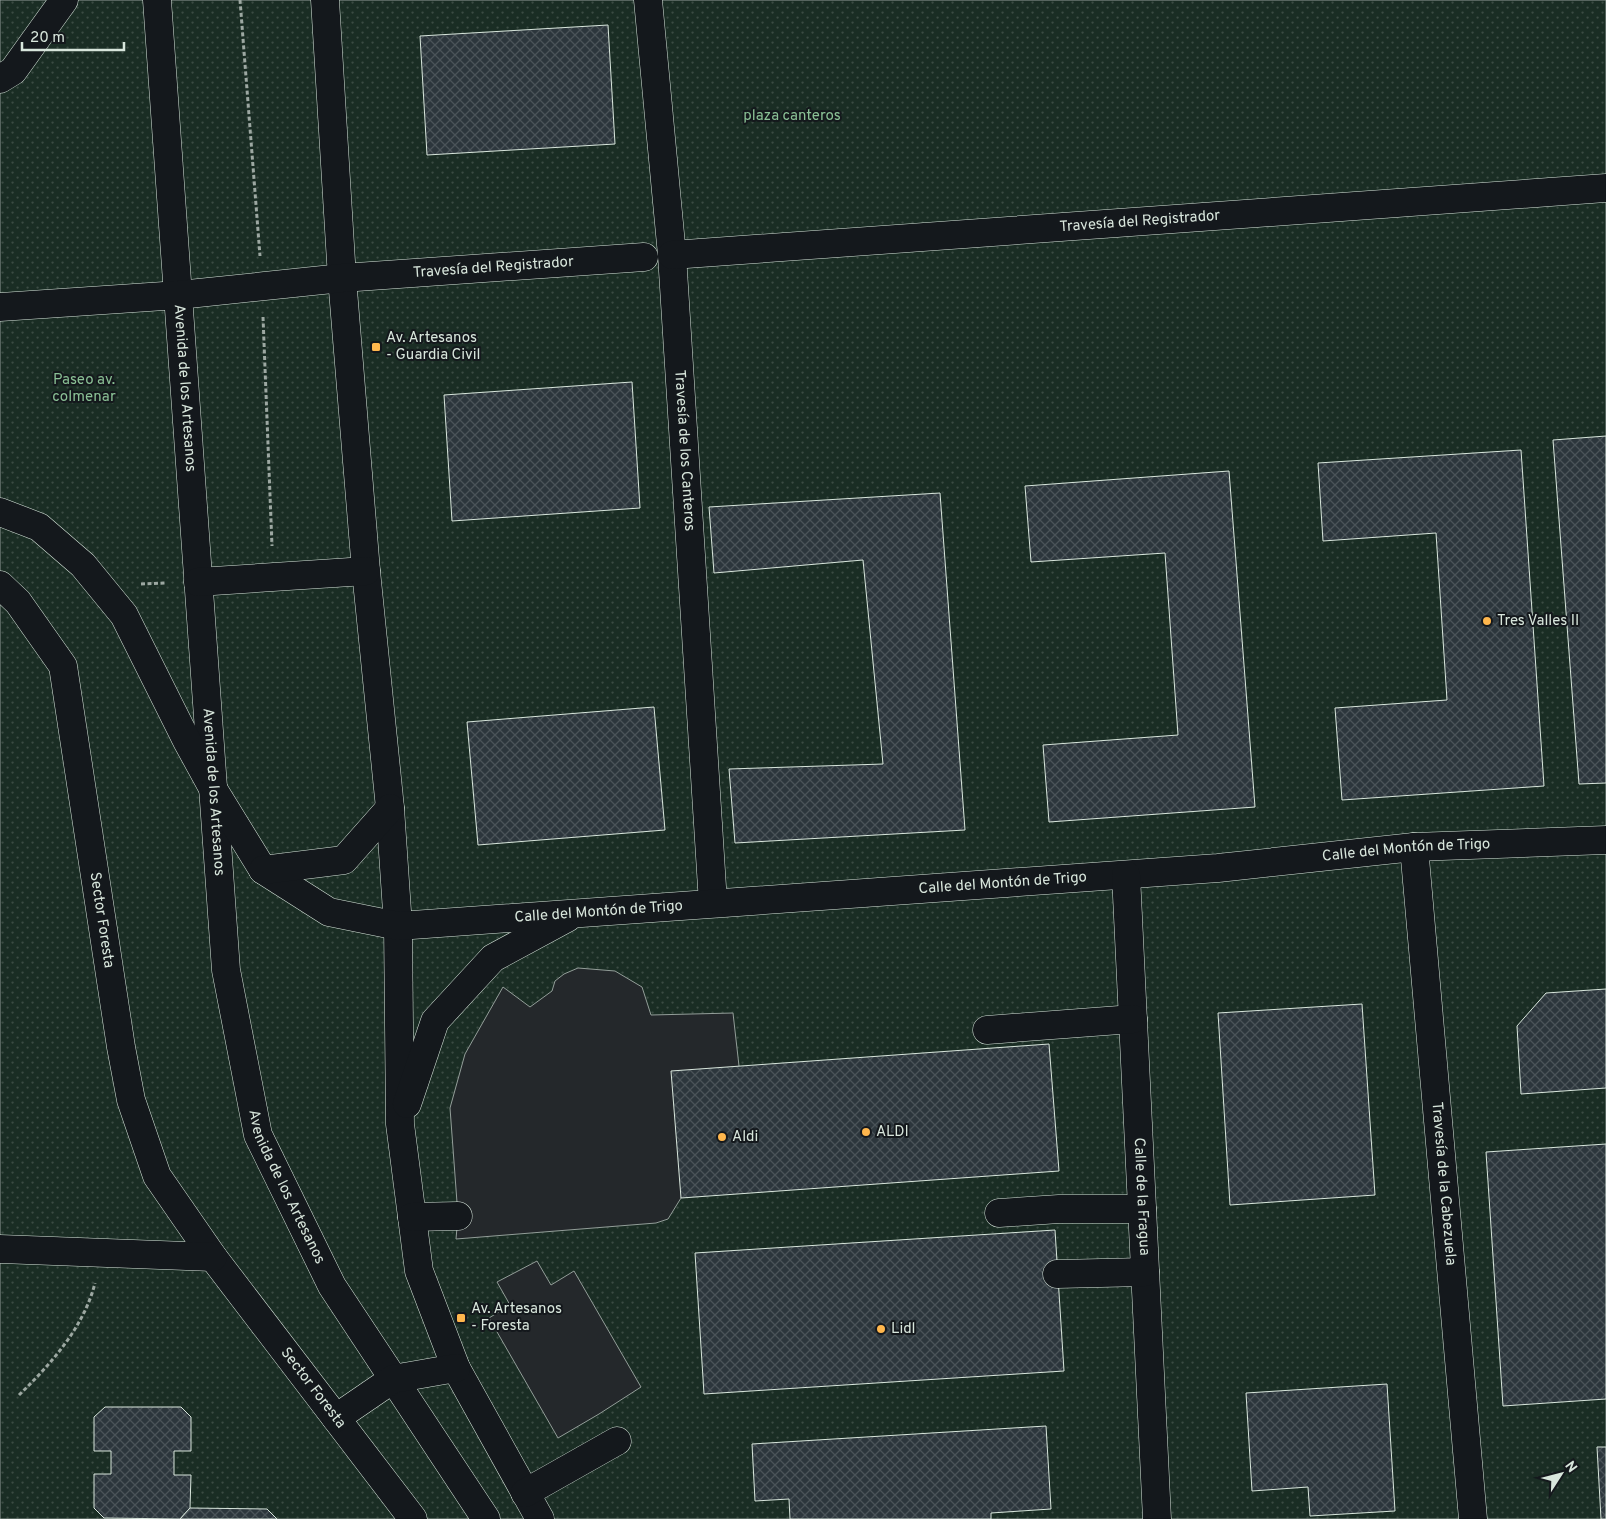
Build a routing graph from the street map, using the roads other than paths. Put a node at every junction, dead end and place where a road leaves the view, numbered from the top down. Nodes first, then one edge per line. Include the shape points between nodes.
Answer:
1 (64, 0) edge
2 (157, 0) edge
3 (325, 0) edge
4 (648, 0) edge
5 (0, 80) edge
6 (1606, 188) edge
7 (672, 255) junction
8 (644, 257) dead end
9 (342, 278) junction
10 (180, 295) junction
11 (0, 307) edge
12 (0, 512) edge
13 (366, 571) junction
14 (198, 582) junction
15 (0, 585) edge
16 (215, 792) junction
17 (390, 808) junction
18 (1606, 840) edge
19 (1414, 847) junction
20 (263, 870) junction
21 (1126, 875) junction
22 (713, 903) junction
23 (575, 914) junction
24 (398, 926) junction
25 (1133, 1019) junction
26 (987, 1030) dead end
27 (400, 1124) junction
28 (1142, 1209) junction
29 (1000, 1213) dead end
30 (458, 1216) dead end
31 (412, 1217) junction
32 (0, 1248) edge
33 (213, 1257) junction
34 (1145, 1272) junction
35 (1057, 1274) dead end
36 (456, 1368) junction
37 (393, 1379) junction
38 (336, 1418) junction
39 (617, 1441) dead end
40 (525, 1493) junction
41 (413, 1519) edge
42 (486, 1519) edge
43 (540, 1519) edge
44 (1157, 1519) edge
45 (1473, 1519) edge

1 - 5 street via 13,71
2 - 10 street, Avenida de los Artesanos
3 - 9 street
4 - 7 street, Travesía de los Canteros
6 - 7 street, Travesía del Registrador
7 - 22 street, Travesía de los Canteros
8 - 9 street, Travesía del Registrador
9 - 10 street, Travesía del Registrador
9 - 13 street
10 - 11 street, Travesía del Registrador
10 - 14 street, Avenida de los Artesanos
12 - 16 street via 39,527 82,565 124,615
13 - 14 street
13 - 17 street
14 - 16 street, Avenida de los Artesanos
15 - 33 street, Sector Foresta via 18,602 63,666 131,1100 157,1176
16 - 20 street
16 - 37 street, Avenida de los Artesanos via 226,970 258,1135 332,1286
17 - 20 street via 344,860
17 - 24 street
18 - 19 street, Calle del Montón de Trigo
19 - 21 street, Calle del Montón de Trigo
19 - 45 street, Travesía de la Cabezuela
20 - 24 street, Calle del Montón de Trigo via 329,912
21 - 22 street, Calle del Montón de Trigo
21 - 25 street, Calle de la Fragua
22 - 23 street, Calle del Montón de Trigo
23 - 24 street, Calle del Montón de Trigo
23 - 27 street via 493,958 434,1022
24 - 27 street
25 - 26 street
25 - 28 street, Calle de la Fragua
27 - 31 street
28 - 29 street
28 - 34 street, Calle de la Fragua
30 - 31 street
31 - 36 street via 419,1271
32 - 33 street
33 - 38 street, Sector Foresta
34 - 35 street
34 - 44 street, Calle de la Fragua
36 - 37 street
36 - 40 street
37 - 38 street
37 - 42 street, Avenida de los Artesanos
38 - 41 street, Sector Foresta
39 - 40 street
40 - 43 street

